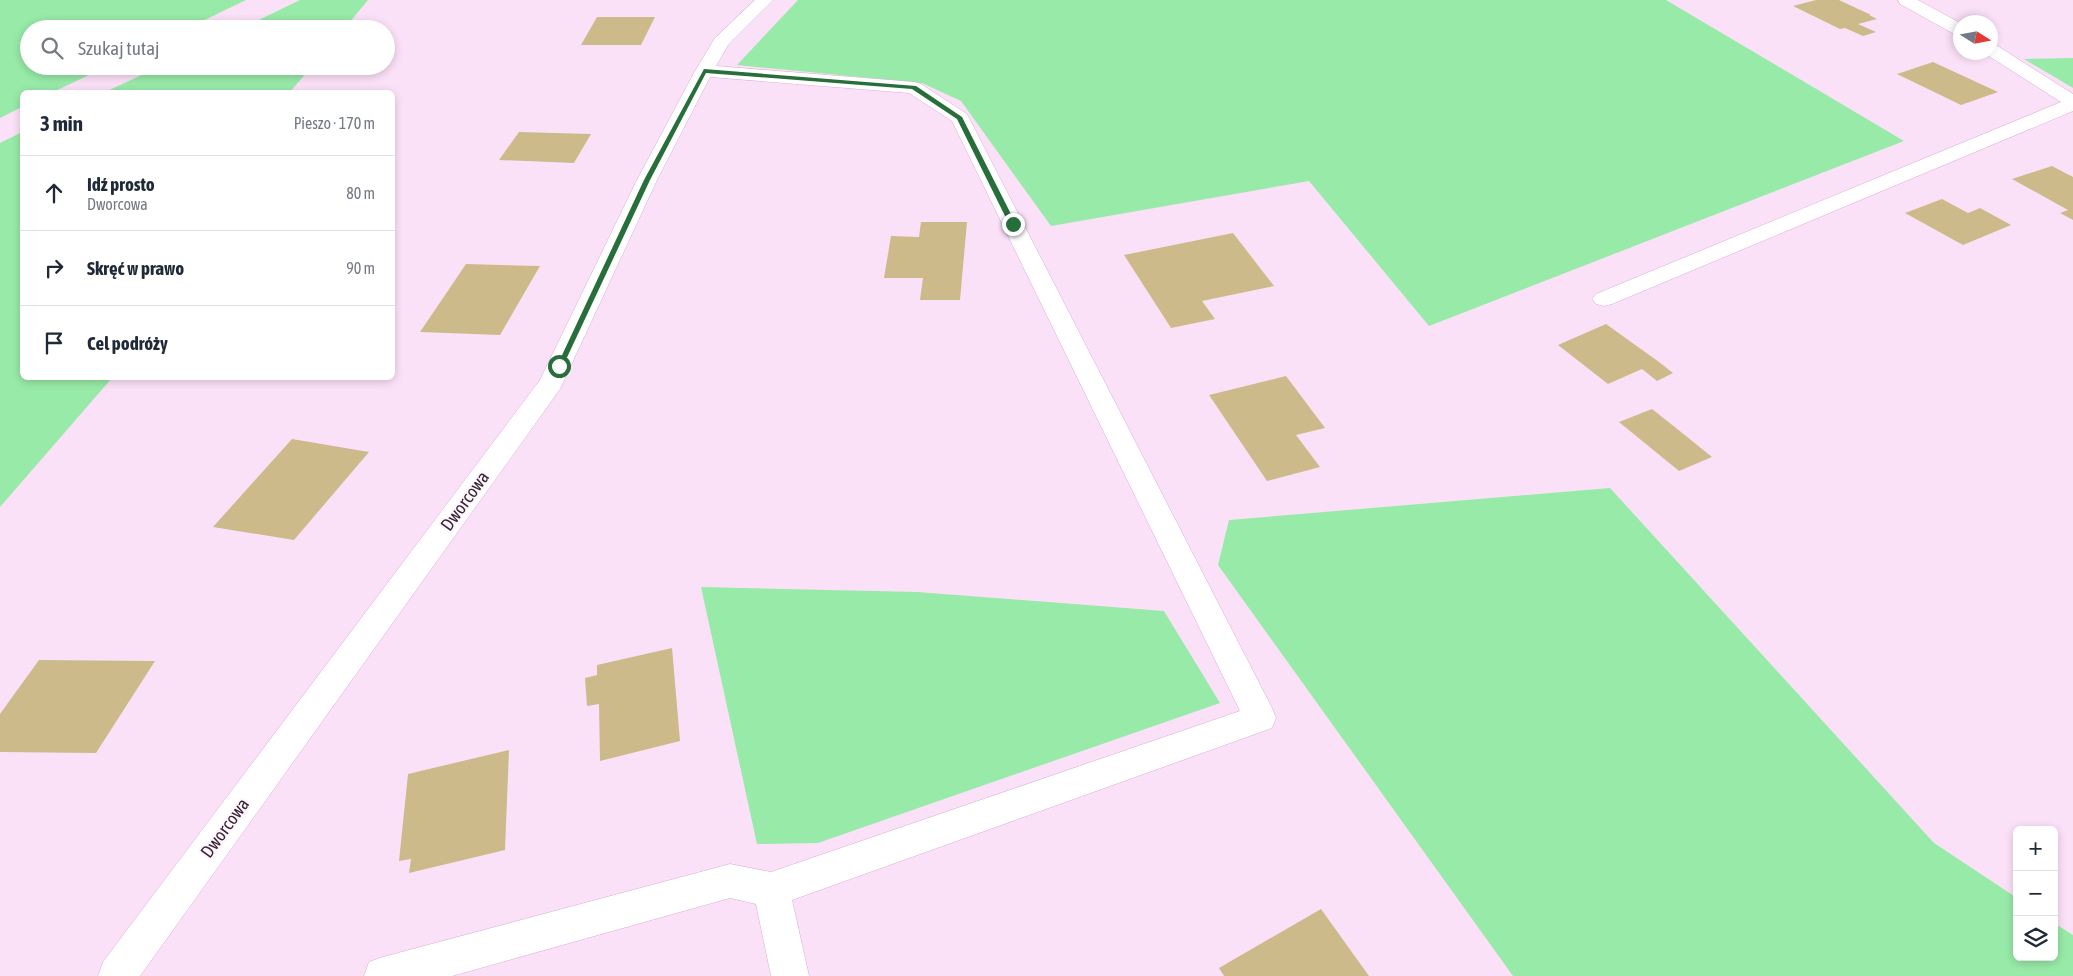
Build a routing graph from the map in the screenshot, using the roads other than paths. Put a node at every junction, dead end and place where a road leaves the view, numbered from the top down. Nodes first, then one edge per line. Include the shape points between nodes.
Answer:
1 (765, 0) edge
2 (1906, 0) edge
3 (1942, 0) edge
4 (1940, 18) junction
5 (1953, 26) edge
6 (1998, 54) edge
7 (704, 71) junction
8 (2073, 103) edge
9 (1604, 299) dead end
10 (771, 890) junction
11 (117, 976) edge
12 (383, 976) edge
13 (790, 976) edge

1 - 7 street, Dworcowa via 721,42
2 - 4 street
3 - 4 street
4 - 5 street
6 - 8 street
7 - 10 street via 914,88 960,118 1260,718
7 - 11 street, Dworcowa via 647,180 551,383
8 - 9 street
10 - 12 street via 730,882
10 - 13 street

